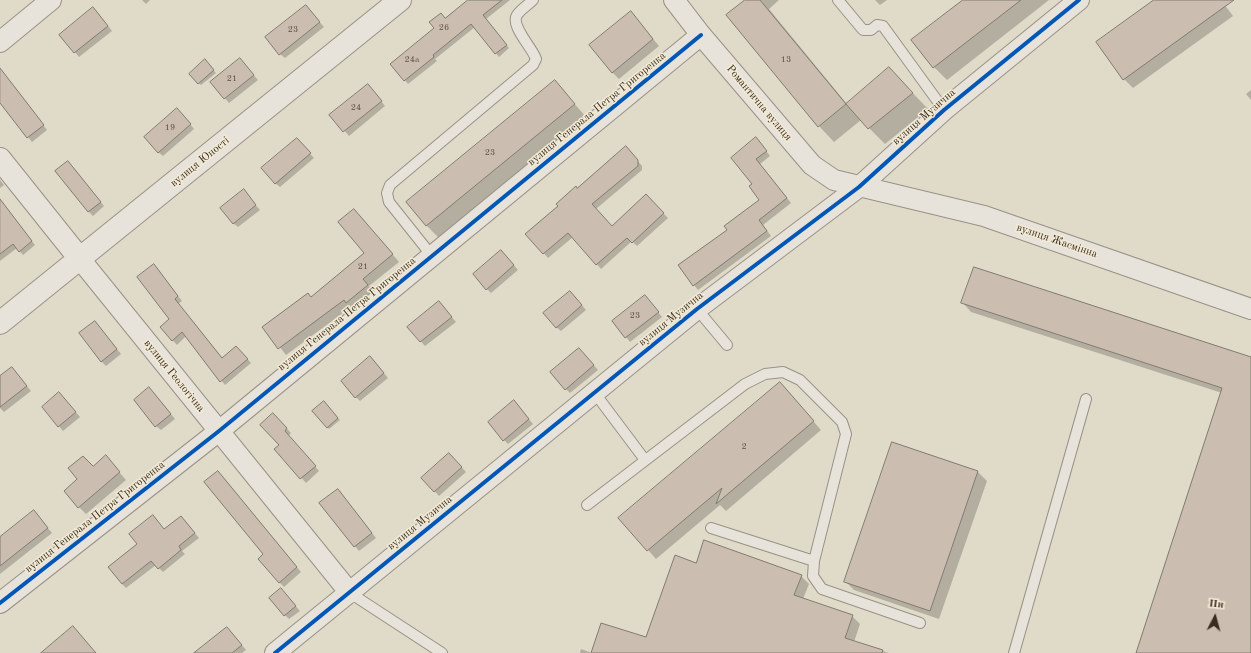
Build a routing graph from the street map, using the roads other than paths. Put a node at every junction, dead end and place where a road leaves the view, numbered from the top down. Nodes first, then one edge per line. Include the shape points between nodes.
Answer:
1 (51, 0) edge
2 (400, 0) edge
3 (533, 0) edge
4 (674, 0) edge
5 (838, 0) edge
6 (1079, 0) edge
7 (702, 35) junction
8 (0, 42) edge
9 (944, 110) junction
10 (0, 159) edge
11 (859, 187) junction
12 (432, 256) junction
13 (80, 259) junction
14 (697, 309) junction
15 (1251, 309) edge
16 (0, 323) edge
17 (727, 345) dead end
18 (594, 392) junction
19 (1086, 399) dead end
20 (219, 431) junction
21 (645, 460) junction
22 (587, 506) dead end
23 (711, 528) dead end
24 (814, 561) junction
25 (350, 593) junction
26 (0, 603) edge
27 (920, 623) dead end
28 (429, 649) edge
29 (275, 653) edge
30 (442, 653) edge
31 (1014, 653) edge

1 - 8 street
2 - 13 street, вулиця Юності
3 - 12 lane via 518,14 515,26 534,53 536,59 533,65 390,185 387,193 389,202
4 - 7 street, Романтична вулиця
5 - 9 lane via 863,30 871,30 877,25 883,26
6 - 9 street, вулиця Музична
7 - 11 street, Романтична вулиця via 812,165 834,180
7 - 12 street, вулиця Генерала Петра Григоренка
9 - 11 street, вулиця Музична
10 - 13 street, вулиця Геологічна
11 - 14 street, вулиця Музична
11 - 15 street, вулиця Жасмінна via 984,216
12 - 20 street, вулиця Генерала Петра Григоренка
13 - 16 street, вулиця Юності
13 - 20 street, вулиця Геологічна
14 - 17 lane
14 - 18 street, вулиця Музична
18 - 21 lane
18 - 25 street, вулиця Музична
19 - 31 lane
20 - 25 street, вулиця Геологічна
20 - 26 street, вулиця Генерала Петра Григоренка
21 - 22 lane
21 - 24 lane via 745,384 765,374 783,372 800,380 842,422 846,434
23 - 24 lane
24 - 27 lane via 813,576 822,589
25 - 28 lane
25 - 29 street, вулиця Музична
28 - 30 lane

